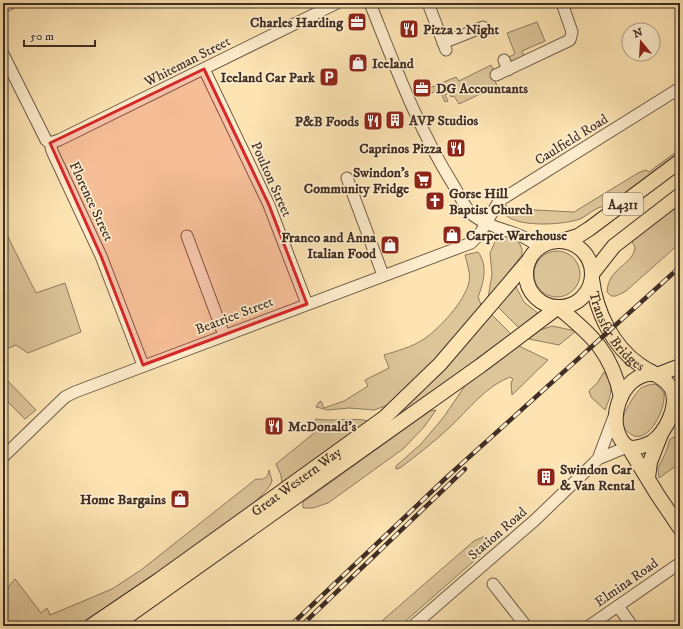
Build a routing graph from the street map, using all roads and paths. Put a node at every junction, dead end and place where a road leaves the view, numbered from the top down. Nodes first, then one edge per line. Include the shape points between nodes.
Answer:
1 (11, 3) edge
2 (337, 3) edge
3 (370, 3) edge
4 (428, 3) edge
5 (562, 3) edge
6 (3, 7) edge
7 (483, 27) dead end
8 (3, 54) edge
9 (204, 69) junction
10 (496, 75) dead end
11 (680, 88) edge
12 (50, 142) junction
13 (680, 161) edge
14 (347, 178) dead end
15 (680, 195) edge
16 (486, 223) junction
17 (187, 236) dead end
18 (562, 241) junction
19 (539, 248) junction
20 (529, 260) junction
21 (383, 275) junction
22 (592, 277) junction
23 (306, 304) junction
24 (558, 308) junction
25 (224, 335) junction
26 (143, 366) junction
27 (680, 366) edge
28 (656, 375) junction
29 (677, 390) edge
30 (621, 397) junction
31 (616, 412) junction
32 (663, 430) junction
33 (628, 447) junction
34 (3, 457) edge
35 (598, 459) junction
36 (648, 478) junction
37 (680, 528) edge
38 (680, 562) edge
39 (486, 576) junction
40 (618, 606) junction
41 (91, 626) edge
42 (114, 626) edge
43 (413, 626) edge
44 (526, 626) edge
45 (589, 626) edge
46 (632, 626) edge

1 - 6 street
2 - 9 street, Whiteman Street
3 - 16 street via 431,146 469,210
4 - 7 street via 441,42
5 - 10 street via 572,32 570,40 506,65
8 - 12 street, Florence Street via 46,140
9 - 12 street, Whiteman Street via 109,117
9 - 23 street, Poulton Street via 269,205
11 - 16 street, Caulfield Road via 500,201
12 - 26 street, Florence Street via 101,256
13 - 18 main road, A4311 via 589,229
14 - 21 street
15 - 22 main road, A4311 via 614,246
16 - 19 street via 526,237
16 - 21 street, Beatrice Street via 471,243
17 - 25 street
18 - 19 main road, A4311
18 - 22 main road, Transfer Bridges via 581,249 589,260
19 - 20 main road
20 - 24 main road, Transfer Bridges via 526,281 532,294 543,304
20 - 41 main road, Great Western Way via 440,364 384,418 179,566
21 - 23 street, Beatrice Street
22 - 24 main road, Transfer Bridges / A4311 via 590,287 581,300 567,307
22 - 28 main road, Transfer Bridges via 598,309 612,334 633,359
23 - 25 street, Beatrice Street
24 - 30 main road, Transfer Bridges via 600,346 616,373
24 - 42 main road, Great Western Way
25 - 26 street, Beatrice Street
26 - 34 street, Beatrice Street via 65,397
27 - 28 main road
28 - 29 main road, Transfer Bridges
28 - 30 main road, Transfer Bridges via 644,374 636,378
29 - 32 main road, Transfer Bridges
30 - 31 main road, Transfer Bridges
31 - 33 main road, Transfer Bridges via 616,433
31 - 35 street, Station Road
32 - 33 main road, Transfer Bridges via 651,442 638,447
32 - 36 main road via 650,462
33 - 35 street, Station Road
33 - 36 main road
35 - 39 street, Station Road
36 - 37 main road
38 - 40 street, Elmina Road
39 - 43 street, Station Road via 466,579
39 - 44 street
40 - 45 street, Elmina Road
40 - 46 street

